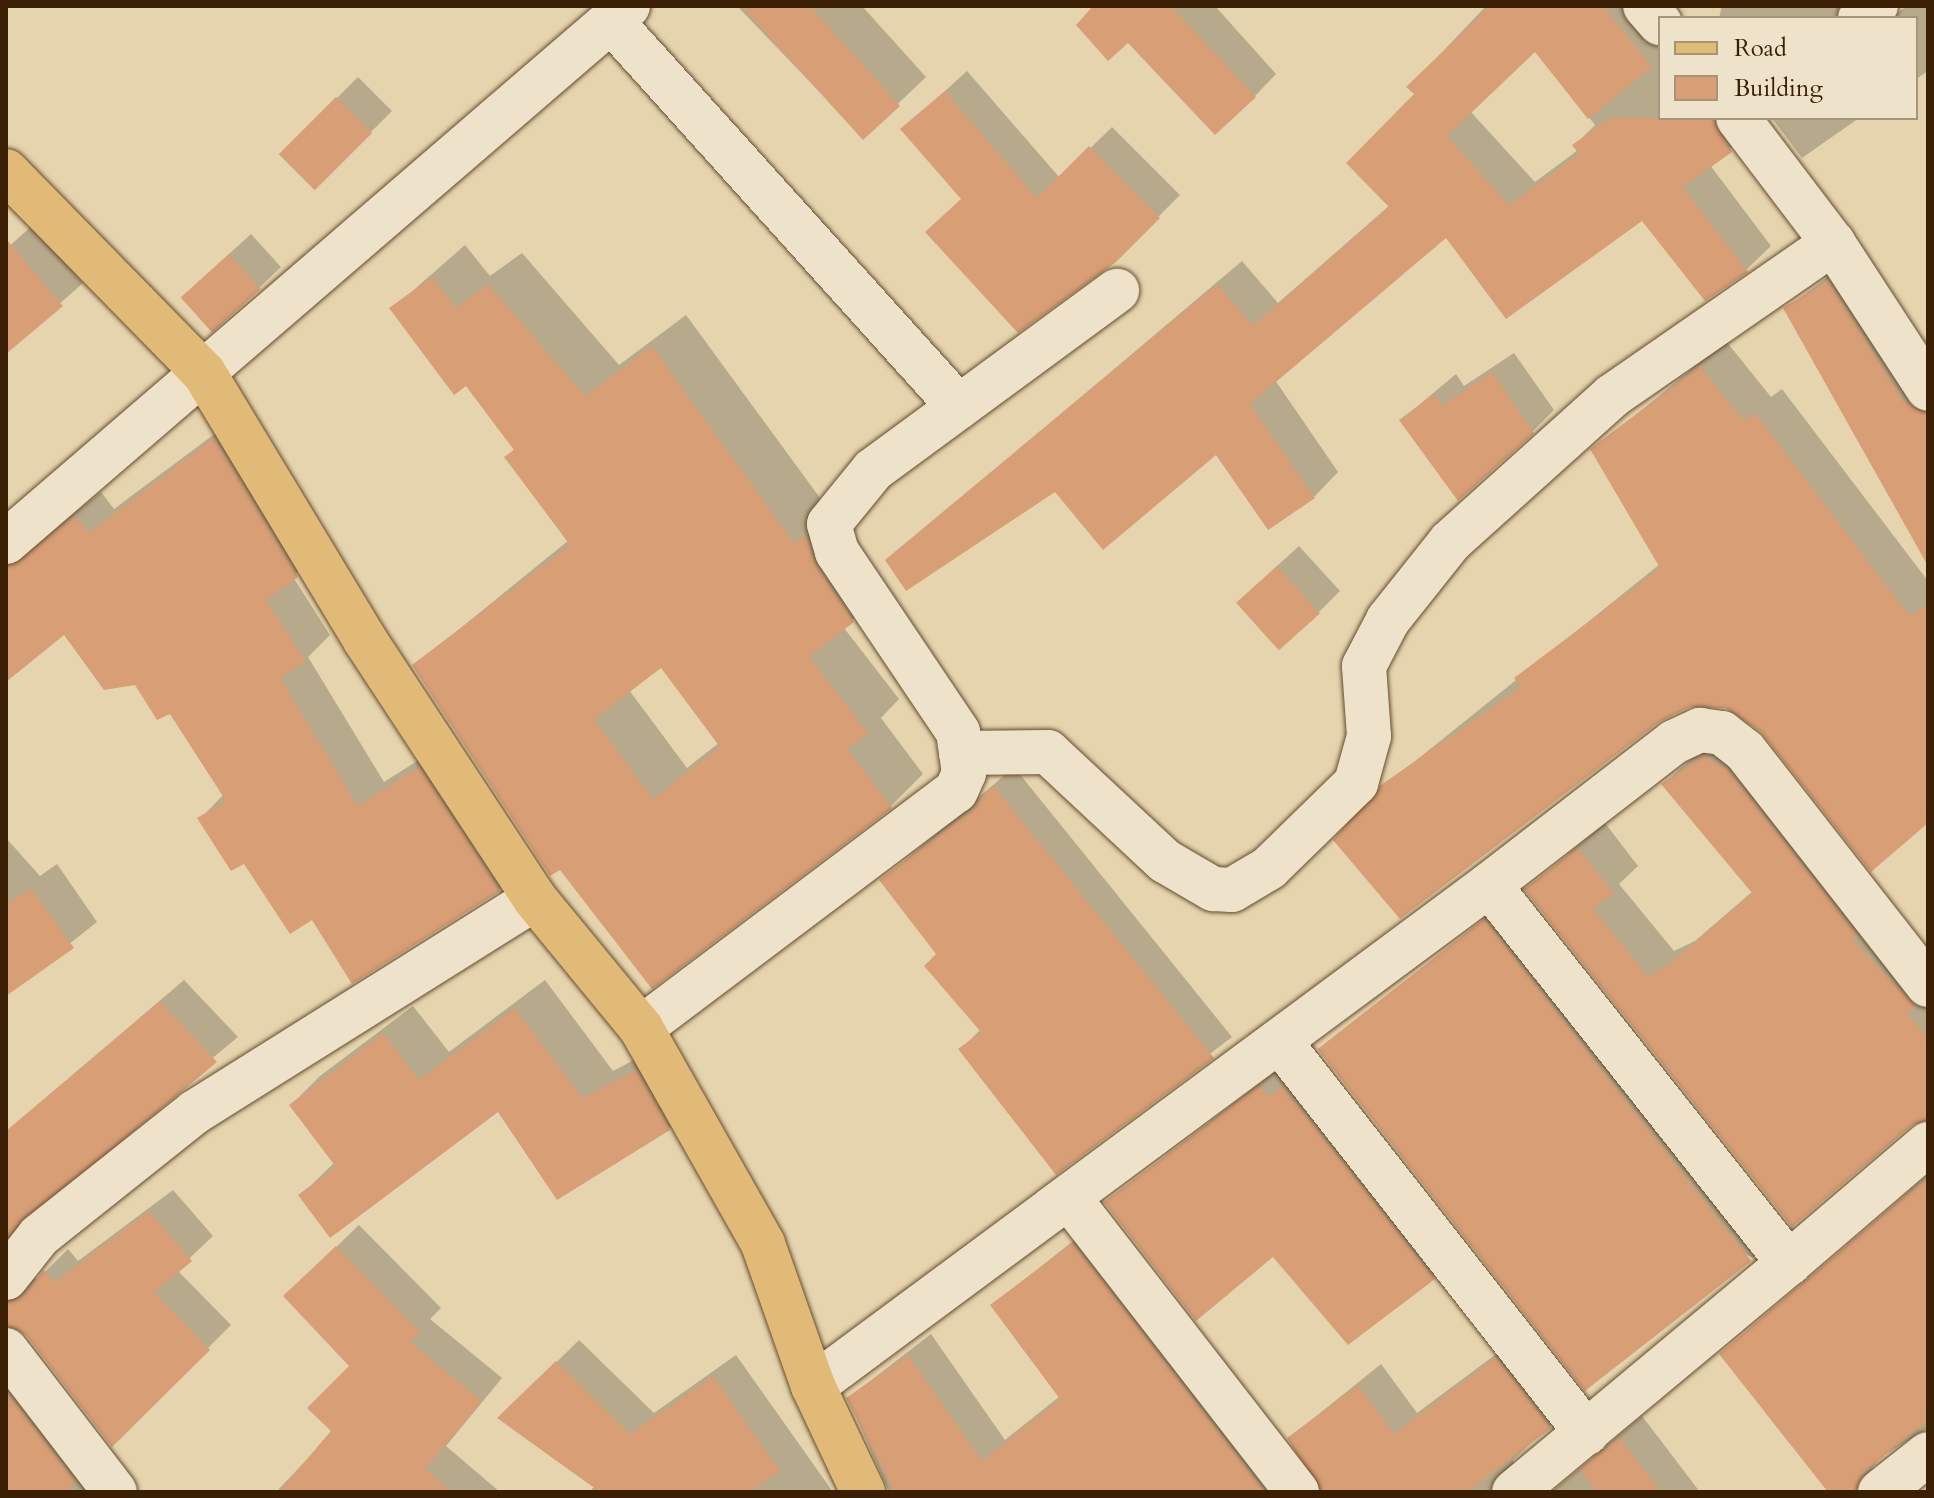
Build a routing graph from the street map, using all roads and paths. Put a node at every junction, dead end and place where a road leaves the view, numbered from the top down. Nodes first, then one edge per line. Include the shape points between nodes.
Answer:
1 (620, 14) edge
2 (1740, 120) edge
3 (6, 171) edge
4 (1833, 243) junction
5 (1117, 291) dead end
6 (204, 373) junction
7 (1928, 389) edge
8 (959, 407) junction
9 (6, 542) edge
10 (961, 753) junction
11 (1489, 885) junction
12 (535, 899) junction
13 (1928, 985) edge
14 (641, 1028) junction
15 (1280, 1042) junction
16 (1928, 1144) edge
17 (1069, 1198) junction
18 (1789, 1263) junction
19 (6, 1278) edge
20 (6, 1350) edge
21 (813, 1386) junction
22 (1587, 1433) junction
23 (1928, 1454) edge
24 (1530, 1487) edge
25 (115, 1492) edge
26 (863, 1492) edge
27 (1297, 1492) edge
28 (1880, 1492) edge

1 - 6 street
1 - 8 street
2 - 4 street
3 - 6 main road
4 - 7 street
4 - 10 street via 1612,396 1450,542 1388,620 1364,666 1369,736 1356,783 1269,868 1232,890 1213,889 1165,861 1048,752
5 - 8 street
6 - 9 street
6 - 12 main road via 365,640
8 - 10 street via 873,470 829,524 837,552 958,732
10 - 14 street via 960,782 935,812
11 - 13 street via 1674,742 1700,730 1722,733 1745,751
11 - 15 street
11 - 18 street
12 - 14 main road
12 - 19 street via 195,1112 39,1236
14 - 21 main road via 763,1244
15 - 17 street
15 - 22 street
16 - 18 street
17 - 21 street
17 - 27 street
18 - 22 street
20 - 25 street
21 - 26 main road
22 - 24 street
23 - 28 street

